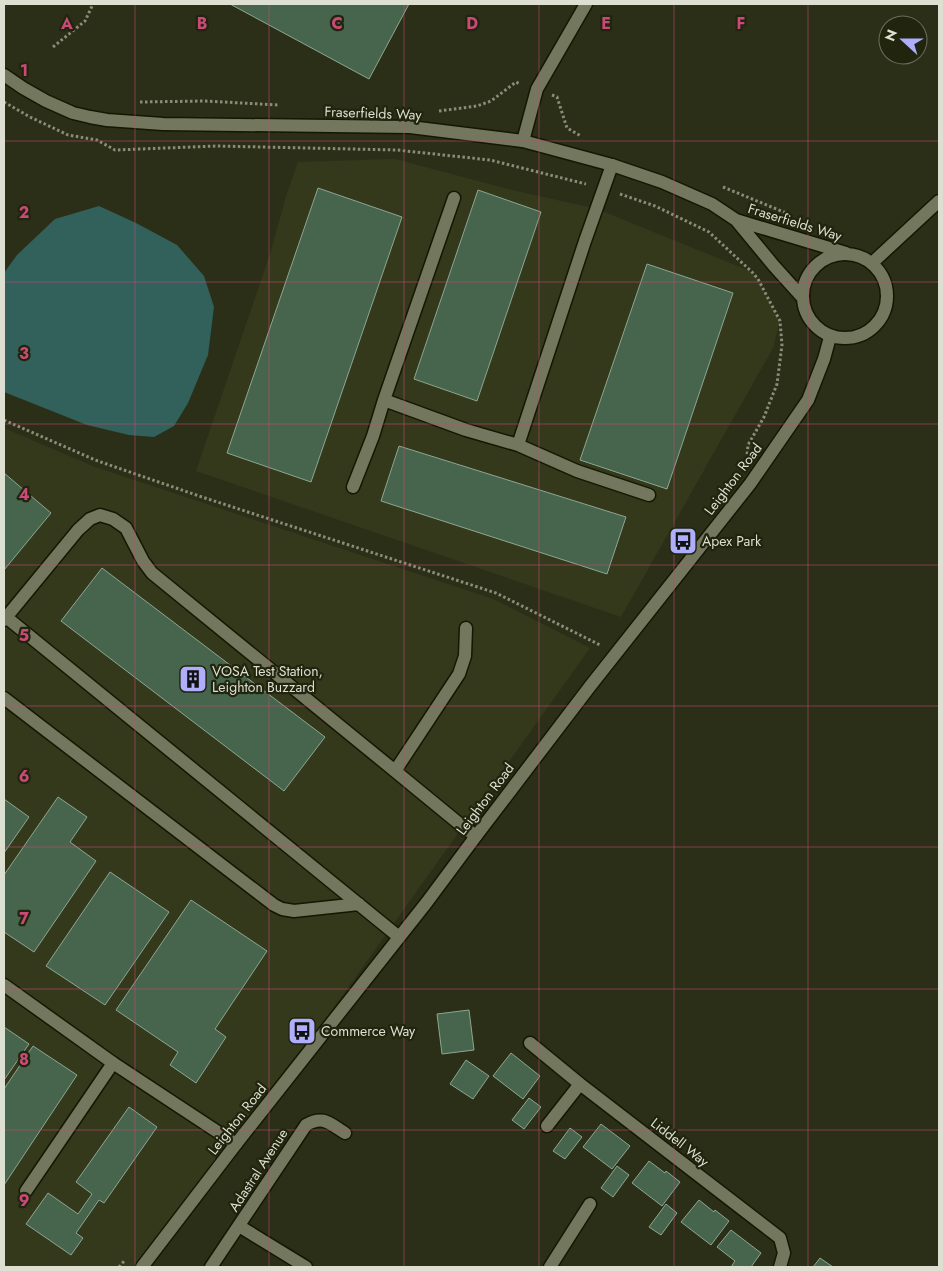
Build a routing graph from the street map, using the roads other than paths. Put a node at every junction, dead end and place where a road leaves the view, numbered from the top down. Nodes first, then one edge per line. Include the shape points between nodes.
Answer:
1 (586, 4) edge
2 (4, 75) edge
3 (523, 141) junction
4 (612, 165) junction
5 (454, 198) dead end
6 (939, 201) edge
7 (736, 220) junction
8 (846, 254) junction
9 (872, 263) junction
10 (802, 297) junction
11 (830, 337) junction
12 (384, 400) junction
13 (518, 445) junction
14 (353, 487) dead end
15 (649, 495) dead end
16 (5, 618) edge
17 (466, 628) dead end
18 (4, 698) edge
19 (395, 771) junction
20 (476, 836) junction
21 (360, 904) junction
22 (399, 938) junction
23 (4, 985) edge
24 (530, 1043) dead end
25 (113, 1063) junction
26 (580, 1084) junction
27 (547, 1126) dead end
28 (345, 1133) dead end
29 (236, 1144) junction
30 (26, 1190) dead end
31 (590, 1204) dead end
32 (239, 1226) junction
33 (142, 1267) edge
34 (211, 1267) edge
35 (306, 1267) edge
36 (550, 1267) edge
37 (780, 1267) edge

1 - 3 street via 536,90
2 - 3 street, Fraserfields Way via 46,101 74,113 107,120 163,124 410,127
3 - 4 street, Fraserfields Way
4 - 7 street, Fraserfields Way via 712,204
4 - 13 street
5 - 12 street
6 - 9 street
7 - 8 street, Fraserfields Way
7 - 10 street, Fraserfields Way
8 - 9 street via 860,256
8 - 10 street via 819,262 809,273
9 - 11 street via 886,285 888,299 885,312 868,332 856,338
10 - 11 street via 810,321
11 - 20 street, Leighton Road via 808,400 750,484
12 - 13 street
12 - 14 street
13 - 15 street via 577,471
16 - 19 street via 78,530 100,515 112,519 126,528 152,573
16 - 21 street
17 - 19 street via 465,656 459,674
18 - 21 street via 274,905 294,911
19 - 20 street
20 - 22 street, Leighton Road
21 - 22 street
22 - 29 street, Leighton Road
23 - 25 street
24 - 26 street, Liddell Way
25 - 29 street
25 - 30 street
26 - 27 street
26 - 37 street, Liddell Way via 780,1238 784,1253
28 - 32 street, Adastral Avenue via 327,1121 315,1120 306,1125
29 - 33 street, Leighton Road
31 - 36 street
32 - 34 street, Adastral Avenue
32 - 35 street

